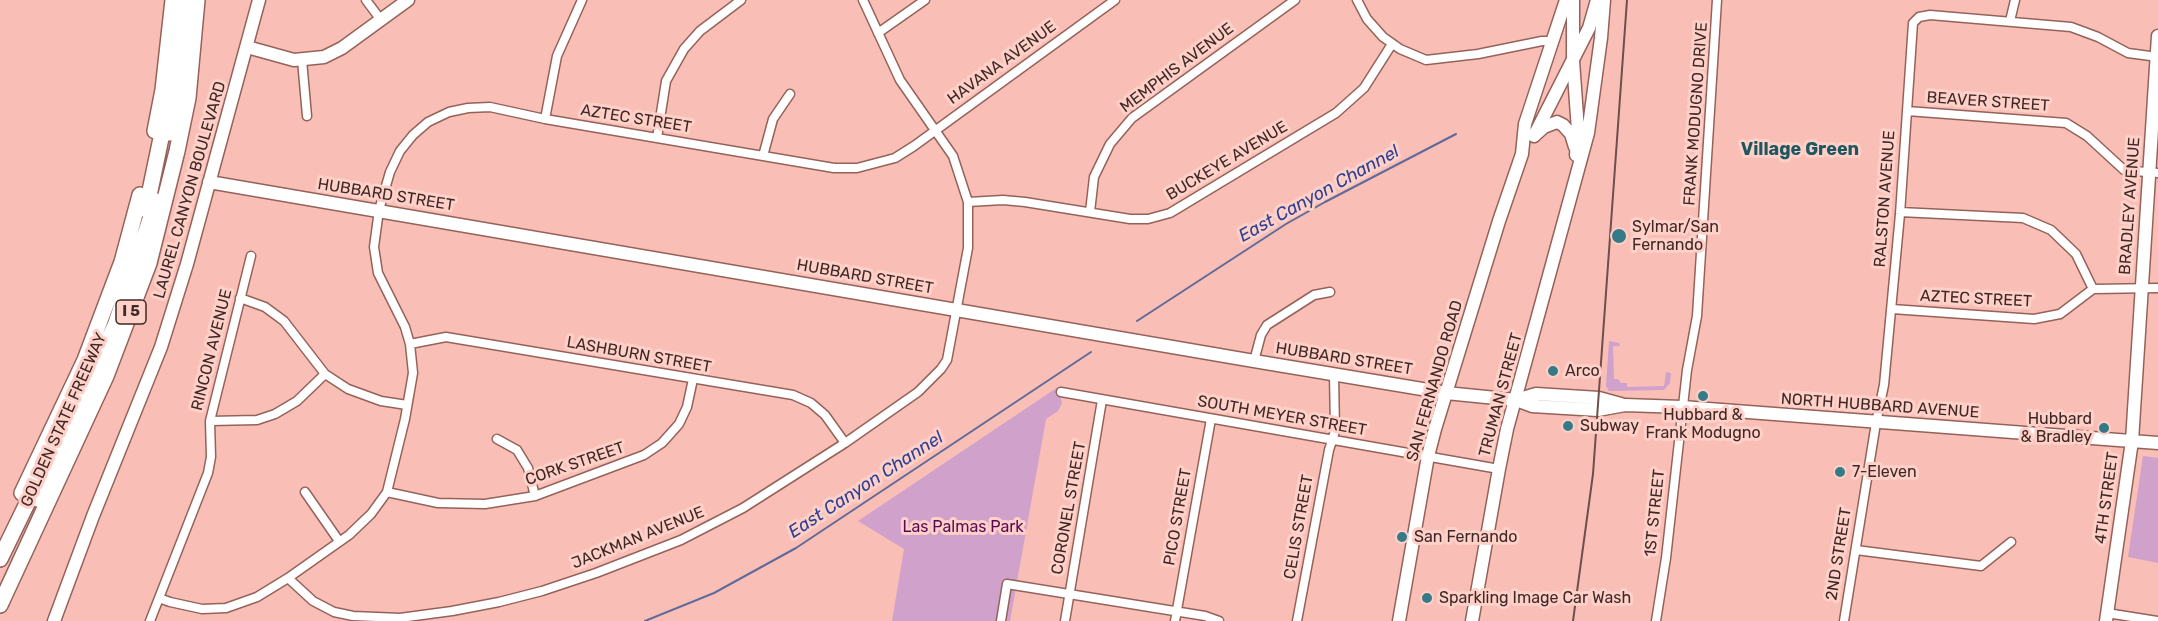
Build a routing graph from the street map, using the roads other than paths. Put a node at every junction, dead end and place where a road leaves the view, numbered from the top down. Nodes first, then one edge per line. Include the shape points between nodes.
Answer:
1 (172, 0) edge
2 (180, 0) edge
3 (186, 0) edge
4 (197, 0) edge
5 (259, 0) edge
6 (366, 0) edge
7 (408, 0) edge
8 (582, 0) edge
9 (741, 0) edge
10 (863, 0) edge
11 (925, 0) edge
12 (1115, 0) edge
13 (1295, 0) edge
14 (1357, 0) edge
15 (1566, 0) edge
16 (1573, 0) edge
17 (1597, 0) edge
18 (1604, 0) edge
19 (1718, 0) edge
20 (2015, 0) edge
21 (381, 20) junction
22 (2010, 21) junction
23 (878, 33) junction
24 (2158, 36) edge
25 (1552, 41) junction
26 (1392, 44) junction
27 (248, 47) junction
28 (2157, 57) edge
29 (302, 60) junction
30 (1573, 61) junction
31 (790, 94) dead end
32 (1907, 111) junction
33 (307, 116) dead end
34 (545, 120) junction
35 (936, 130) junction
36 (1535, 135) junction
37 (657, 138) junction
38 (1576, 150) junction
39 (1522, 154) junction
40 (763, 156) junction
41 (2154, 172) edge
42 (1575, 180) junction
43 (209, 182) junction
44 (968, 202) junction
45 (379, 210) junction
46 (1090, 212) junction
47 (1900, 212) junction
48 (251, 256) dead end
49 (2142, 287) junction
50 (2158, 288) edge
51 (2093, 289) junction
52 (1330, 292) dead end
53 (240, 298) junction
54 (956, 309) junction
55 (1892, 309) junction
56 (410, 344) junction
57 (1254, 361) junction
58 (325, 374) junction
59 (1334, 374) junction
60 (693, 379) junction
61 (2137, 379) joint
62 (1884, 385) joint
63 (1061, 392) dead end
64 (1446, 393) junction
65 (1102, 400) junction
66 (1516, 400) junction
67 (1598, 404) joint
68 (407, 405) junction
69 (1682, 408) junction
70 (1211, 419) junction
71 (210, 421) junction
72 (1876, 423) junction
73 (497, 439) dead end
74 (1332, 439) junction
75 (2132, 441) junction
76 (845, 443) junction
77 (2158, 443) edge
78 (1428, 456) junction
79 (1499, 469) junction
80 (305, 492) dead end
81 (387, 492) junction
82 (535, 496) junction
83 (0, 541) edge
84 (339, 542) junction
85 (2011, 542) dead end
86 (1856, 550) junction
87 (0, 559) edge
88 (288, 578) junction
89 (0, 580) edge
90 (1069, 593) junction
91 (159, 598) junction
92 (0, 605) edge
93 (1176, 617) edge
94 (2107, 617) edge
95 (54, 621) edge
96 (150, 621) edge
97 (1001, 621) edge
98 (1065, 621) edge
99 (1219, 621) edge
100 (1298, 621) edge
101 (1399, 621) edge
102 (1472, 621) edge
103 (1656, 621) edge
104 (1844, 621) edge
105 (2157, 621) edge

1 - 83 highway, GOLDEN STATE FREEWAY / I 5 via 159,112 122,262 85,360
2 - 87 highway via 168,107 131,261 56,444
3 - 89 highway via 172,127 156,201 136,265 108,342
4 - 92 highway, GOLDEN STATE FREEWAY / I 5 via 188,98 149,263 106,376
5 - 27 main road, LAUREL CANYON BOULEVARD
6 - 21 street
7 - 21 main road
8 - 34 street via 557,56
9 - 37 street via 700,31 684,49 666,81
10 - 23 street, JACKMAN AVENUE
11 - 23 street
12 - 35 street, HAVANA AVENUE
13 - 46 street, MEMPHIS AVENUE via 1132,118 1110,144 1094,177
14 - 26 street via 1367,19
15 - 25 main road, SAN FERNANDO ROAD
16 - 30 main road, TRUMAN STREET
17 - 30 main road, SAN FERNANDO ROAD
18 - 42 main road, TRUMAN STREET via 1588,133
19 - 69 street, FRANK MODUGNO DRIVE via 1697,316
20 - 22 street
21 - 29 main road via 342,48 324,57
22 - 28 street via 2071,27 2128,53
22 - 32 street, RALSTON AVENUE via 1919,17 1912,27
23 - 35 street, JACKMAN AVENUE via 900,80
24 - 28 main road, BRADLEY AVENUE
25 - 26 street via 1426,60
25 - 39 main road, SAN FERNANDO ROAD via 1525,124
26 - 46 street, BUCKEYE AVENUE via 1364,88 1336,113 1188,204 1148,219
27 - 29 main road
27 - 43 main road, LAUREL CANYON BOULEVARD
28 - 41 main road, BRADLEY AVENUE
29 - 33 street
30 - 36 main road, SAN FERNANDO ROAD
30 - 38 main road, TRUMAN STREET
31 - 40 street via 773,119
32 - 41 street, BEAVER STREET via 2066,123 2087,136 2124,170
32 - 47 street, RALSTON AVENUE
34 - 37 street, AZTEC STREET
34 - 45 street, AZTEC STREET via 490,107 449,112 428,122 400,151
35 - 40 street, AZTEC STREET via 895,158 857,168
35 - 44 street, JACKMAN AVENUE via 957,163
36 - 38 main road via 1557,122 1571,134
36 - 39 main road, SAN FERNANDO ROAD
37 - 40 street, AZTEC STREET
38 - 42 main road, TRUMAN STREET
39 - 64 main road, SAN FERNANDO ROAD
41 - 49 main road, BRADLEY AVENUE
42 - 66 main road, TRUMAN STREET
43 - 45 main road, HUBBARD STREET
43 - 95 main road, LAUREL CANYON BOULEVARD via 161,347
44 - 46 street, BUCKEYE AVENUE via 1003,200
44 - 54 street, JACKMAN AVENUE via 968,248
45 - 54 main road, HUBBARD STREET
45 - 56 street, AZTEC STREET via 374,247 378,273
47 - 51 street via 2023,218 2051,230 2076,254
47 - 55 street, RALSTON AVENUE
48 - 53 street, RINCON AVENUE
49 - 50 street
49 - 51 street
49 - 61 main road, BRADLEY AVENUE
51 - 55 street, AZTEC STREET via 2060,314 2034,319
52 - 57 street via 1314,295 1267,325
53 - 58 street via 265,307 284,321
53 - 71 street, RINCON AVENUE
54 - 57 main road, HUBBARD STREET
54 - 76 street, JACKMAN AVENUE via 947,360 941,369 918,392
55 - 62 street, RALSTON AVENUE
56 - 60 street, LASHBURN STREET via 446,337
56 - 68 street, AZTEC STREET via 413,373
57 - 59 main road, HUBBARD STREET
58 - 68 street via 348,389
58 - 71 street via 297,401 275,414 257,420
59 - 64 main road, HUBBARD STREET
59 - 74 street, CELIS STREET
60 - 76 street, LASHBURN STREET via 793,395 825,415
60 - 82 street, CORK STREET via 679,424 662,443 644,455
61 - 75 main road, 4TH STREET
62 - 72 street, 2ND STREET
63 - 65 street, SOUTH MEYER STREET
64 - 66 main road, HUBBARD STREET
64 - 78 main road, SAN FERNANDO ROAD
65 - 70 street, SOUTH MEYER STREET
65 - 90 street, CORONEL STREET
66 - 67 main road, HUBBARD STREET via 1532,406
66 - 79 main road, TRUMAN STREET
67 - 69 main road, NORTH HUBBARD AVENUE
68 - 81 street, AZTEC STREET
69 - 72 main road, NORTH HUBBARD AVENUE
69 - 103 street, 1ST STREET
70 - 74 street, SOUTH MEYER STREET
70 - 93 street, PICO STREET
71 - 91 street, RINCON AVENUE via 208,473
72 - 75 main road, NORTH HUBBARD AVENUE
72 - 86 street, 2ND STREET
73 - 82 street via 517,450 528,468
74 - 78 street, SOUTH MEYER STREET
74 - 100 street, CELIS STREET
75 - 77 main road
75 - 94 main road, 4TH STREET
76 - 88 street, JACKMAN AVENUE via 743,508 681,540 596,573 499,602 400,618 353,616 313,601
78 - 79 street, SOUTH MEYER STREET
78 - 101 main road, SAN FERNANDO ROAD
79 - 102 main road, TRUMAN STREET
80 - 84 street
81 - 82 street, CORK STREET via 438,503 485,504
81 - 84 street via 371,514
84 - 88 street
85 - 86 street via 1981,566
86 - 104 street, 2ND STREET
88 - 91 street via 257,597 226,608 202,609
90 - 93 street
90 - 97 street via 1007,584
90 - 98 street, CORONEL STREET
91 - 96 street, RINCON AVENUE
93 - 99 street via 1205,616
94 - 105 street

